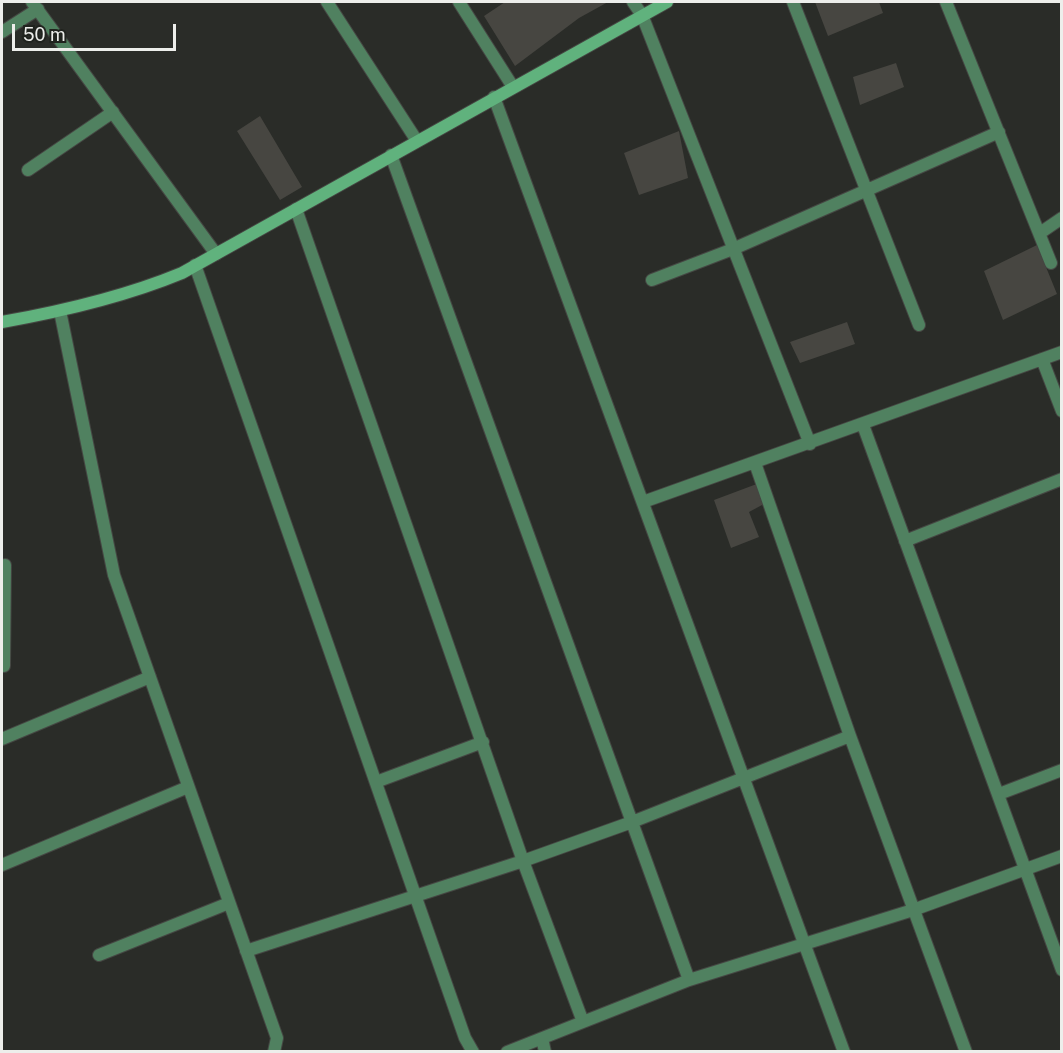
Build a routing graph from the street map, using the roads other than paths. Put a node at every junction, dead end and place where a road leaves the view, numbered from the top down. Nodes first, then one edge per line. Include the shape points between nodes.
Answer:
1 (327, 2) edge
2 (459, 2) edge
3 (633, 2) edge
4 (667, 2) edge
5 (794, 2) edge
6 (946, 2) edge
7 (35, 5) edge
8 (642, 15) junction
9 (2, 32) edge
10 (513, 87) junction
11 (494, 97) junction
12 (112, 111) junction
13 (999, 132) junction
14 (417, 141) junction
15 (392, 155) junction
16 (28, 170) dead end
17 (866, 192) junction
18 (296, 209) junction
19 (1062, 218) edge
20 (1040, 233) junction
21 (733, 249) junction
22 (216, 254) junction
23 (1051, 263) dead end
24 (195, 266) junction
25 (652, 280) dead end
26 (60, 311) junction
27 (2, 322) edge
28 (919, 325) dead end
29 (1062, 352) edge
30 (1042, 359) junction
31 (1062, 411) edge
32 (863, 425) junction
33 (810, 444) junction
34 (755, 463) junction
35 (1062, 479) edge
36 (643, 502) junction
37 (905, 541) junction
38 (5, 565) dead end
39 (3, 639) edge
40 (4, 666) dead end
41 (150, 677) junction
42 (850, 736) junction
43 (2, 739) edge
44 (483, 742) junction
45 (1062, 770) edge
46 (743, 776) junction
47 (376, 782) junction
48 (188, 787) junction
49 (999, 794) junction
50 (632, 822) junction
51 (1062, 856) edge
52 (523, 861) junction
53 (2, 865) edge
54 (1026, 868) junction
55 (416, 896) junction
56 (229, 903) junction
57 (913, 910) junction
58 (805, 945) junction
59 (246, 951) junction
60 (99, 955) dead end
61 (1062, 970) edge
62 (690, 980) junction
63 (583, 1022) junction
64 (542, 1038) junction
65 (274, 1052) edge
66 (473, 1052) edge
67 (507, 1052) edge
68 (545, 1052) edge
69 (844, 1052) edge
70 (966, 1052) edge

1 - 14 street
2 - 10 street
3 - 8 street
4 - 8 street
5 - 17 street
6 - 13 street
7 - 9 street
7 - 12 street
8 - 10 street
8 - 21 street
10 - 11 street
11 - 14 street
11 - 36 street
12 - 16 street
12 - 22 street
13 - 17 street
13 - 20 street
14 - 15 street
15 - 18 street
15 - 50 street
17 - 21 street
17 - 28 street
18 - 22 street
18 - 44 street
19 - 20 street
20 - 23 street
21 - 25 street
21 - 33 street
22 - 24 street
24 - 26 street via 137,291
24 - 47 street
26 - 27 street
26 - 41 street via 114,574
29 - 30 street
30 - 31 street
30 - 32 street
32 - 33 street
32 - 37 street
33 - 34 street
34 - 36 street
34 - 42 street
35 - 37 street
36 - 46 street
37 - 49 street
38 - 39 street
39 - 40 street
41 - 43 street
41 - 48 street
42 - 46 street
42 - 57 street
44 - 47 street
44 - 52 street
45 - 49 street
46 - 50 street
46 - 58 street
47 - 55 street
48 - 53 street
48 - 56 street
49 - 54 street
50 - 52 street
50 - 62 street
51 - 54 street
52 - 55 street
52 - 63 street
54 - 57 street
54 - 61 street
55 - 59 street
55 - 66 street
56 - 59 street
56 - 60 street
57 - 58 street
57 - 70 street
58 - 62 street
58 - 69 street
59 - 65 street via 277,1038
62 - 63 street
63 - 64 street
64 - 67 street
64 - 68 street

